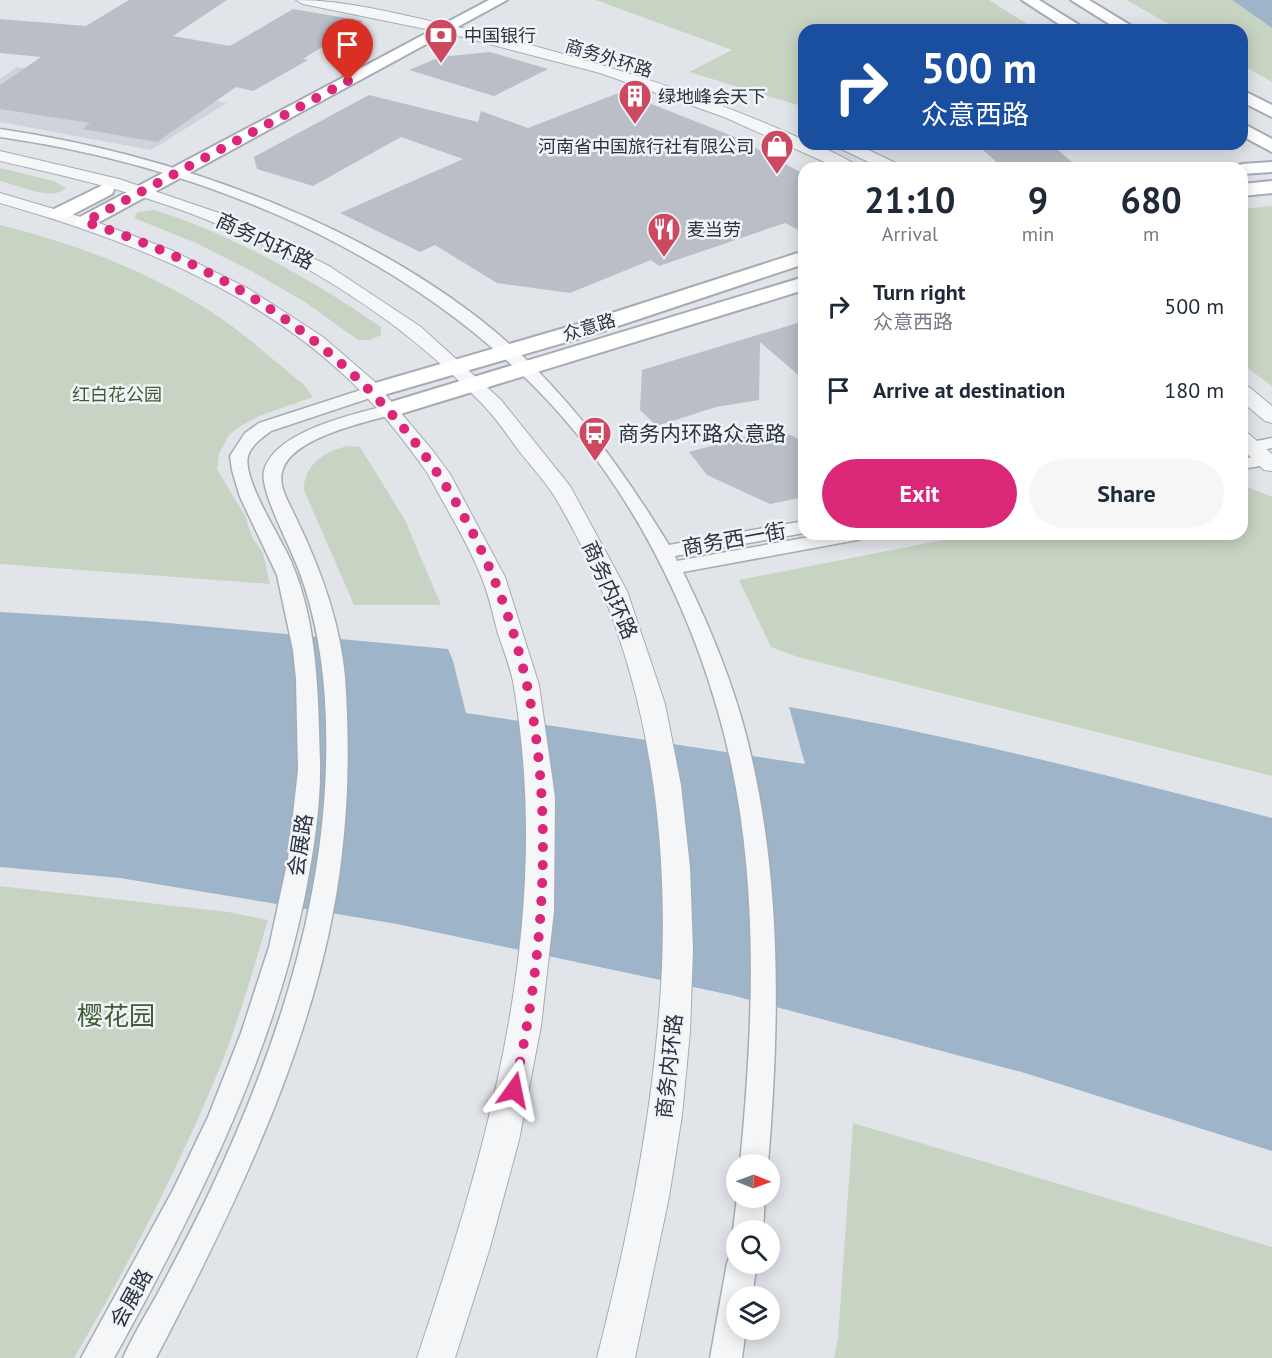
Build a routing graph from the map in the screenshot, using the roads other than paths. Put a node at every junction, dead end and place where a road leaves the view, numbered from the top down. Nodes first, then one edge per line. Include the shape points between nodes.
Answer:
1 (303, 0) edge
2 (373, 0) edge
3 (468, 0) edge
4 (500, 0) edge
5 (1029, 0) edge
6 (1078, 0) edge
7 (465, 19) junction
8 (445, 21) junction
9 (424, 23) junction
10 (1069, 24) edge
11 (1120, 24) edge
12 (618, 59) dead end
13 (346, 63) dead end
14 (637, 65) dead end
15 (691, 83) dead end
16 (1248, 98) edge
17 (1272, 112) edge
18 (1248, 132) edge
19 (0, 133) edge
20 (798, 145) edge
21 (1272, 147) edge
22 (810, 150) edge
23 (856, 150) edge
24 (174, 154) dead end
25 (0, 156) edge
26 (837, 162) edge
27 (881, 162) edge
28 (153, 165) junction
29 (1272, 167) edge
30 (1248, 168) edge
31 (178, 172) junction
32 (116, 184) junction
33 (1272, 187) edge
34 (1248, 189) edge
35 (142, 192) junction
36 (0, 198) edge
37 (59, 214) junction
38 (85, 222) junction
39 (798, 259) edge
40 (798, 285) edge
41 (507, 352) junction
42 (457, 366) junction
43 (524, 369) junction
44 (474, 384) junction
45 (373, 391) junction
46 (1248, 396) edge
47 (389, 410) junction
48 (1272, 417) edge
49 (798, 528) edge
50 (813, 540) edge
51 (668, 560) junction
52 (755, 1154) edge
53 (729, 1340) edge
54 (97, 1358) edge
55 (139, 1358) edge
56 (436, 1358) edge
57 (616, 1358) edge
58 (726, 1358) edge

1 - 9 street
2 - 8 street, 商务外环路
3 - 8 main road
4 - 7 main road
5 - 10 main road
6 - 11 main road
7 - 8 main road
7 - 12 street, 商务外环路
8 - 9 main road
8 - 20 street, 商务外环路 via 607,70
8 - 31 main road
9 - 13 main road
14 - 15 street, 商务外环路
16 - 17 main road
18 - 21 main road
19 - 28 street
22 - 26 street, 商务外环路
23 - 27 street
24 - 28 main road
25 - 32 street, 商务内环路
28 - 31 street
28 - 32 main road
29 - 30 main road
31 - 35 main road
31 - 41 street via 290,216 358,249 438,297
32 - 35 street, 商务内环路
32 - 37 main road
33 - 34 main road
35 - 38 main road
35 - 42 street, 商务内环路 via 226,222 318,266 394,314
36 - 37 street
37 - 38 street
38 - 45 street via 171,255 248,295 318,342
39 - 41 main road, 众意路
40 - 43 main road, 众意路
41 - 42 main road, 众意路
41 - 43 street
42 - 44 street, 商务内环路
42 - 45 main road, 众意路
43 - 44 main road, 众意路
43 - 51 street via 571,417 625,486
44 - 47 main road, 众意路
44 - 57 street, 商务内环路 via 518,431 567,499 615,595 631,632 651,701 672,821 677,926 668,1086 650,1213
45 - 47 street
45 - 54 street, 会展路 via 265,427 251,437 239,456 243,480 282,563 307,678 309,781 301,845 282,945 234,1089 196,1175
46 - 48 street
47 - 55 street, 会展路 via 315,435 293,446 274,466 275,492 306,556 318,594 334,674 338,777 331,843 311,951 268,1094 229,1183
47 - 56 street via 427,456 468,522 491,572 516,642 532,715 542,828 540,913 518,1071 491,1188
49 - 51 street, 商务西一街
50 - 51 street, 商务西一街
51 - 52 street via 698,622 717,678 735,736 755,837 761,906 763,1057
53 - 58 street

